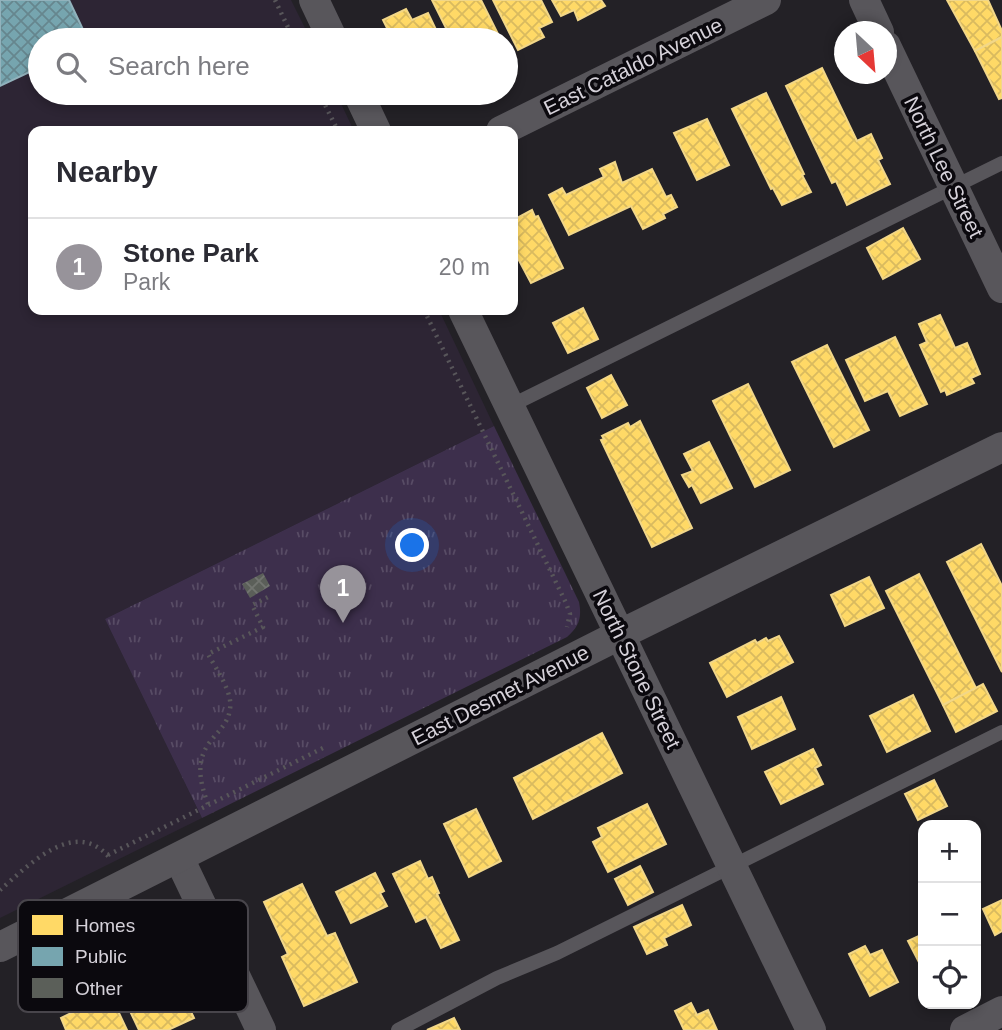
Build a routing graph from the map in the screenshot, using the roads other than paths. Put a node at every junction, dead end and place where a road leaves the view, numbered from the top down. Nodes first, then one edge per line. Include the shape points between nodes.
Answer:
1 (314, 0) edge
2 (766, 0) edge
3 (864, 0) edge
4 (874, 21) edge
5 (327, 28) edge
6 (897, 68) edge
7 (364, 105) edge
8 (374, 126) edge
9 (510, 126) edge
10 (1002, 163) edge
11 (954, 187) junction
12 (1002, 288) edge
13 (465, 315) edge
14 (510, 406) junction
15 (1002, 447) edge
16 (621, 634) junction
17 (1002, 733) edge
18 (179, 858) junction
19 (732, 866) junction
20 (94, 900) edge
21 (199, 900) edge
22 (18, 938) edge
23 (0, 947) edge
24 (248, 1003) edge
25 (1002, 1011) edge
26 (261, 1030) edge
27 (398, 1030) edge
28 (811, 1030) edge
29 (965, 1030) edge

1 - 5 street
2 - 9 street, East Cataldo Avenue
3 - 4 street
6 - 11 street, North Lee Street
7 - 8 street
10 - 11 lane
11 - 12 street, North Lee Street
11 - 14 lane
13 - 14 street, North Stone Street
14 - 16 street, North Stone Street
15 - 16 street, East Desmet Avenue
16 - 18 street, East Desmet Avenue
16 - 19 street, North Stone Street
17 - 19 lane
18 - 20 street, East Desmet Avenue
18 - 21 street
19 - 27 lane
19 - 28 street, North Stone Street
22 - 23 street, East Desmet Avenue
24 - 26 street
25 - 29 street

